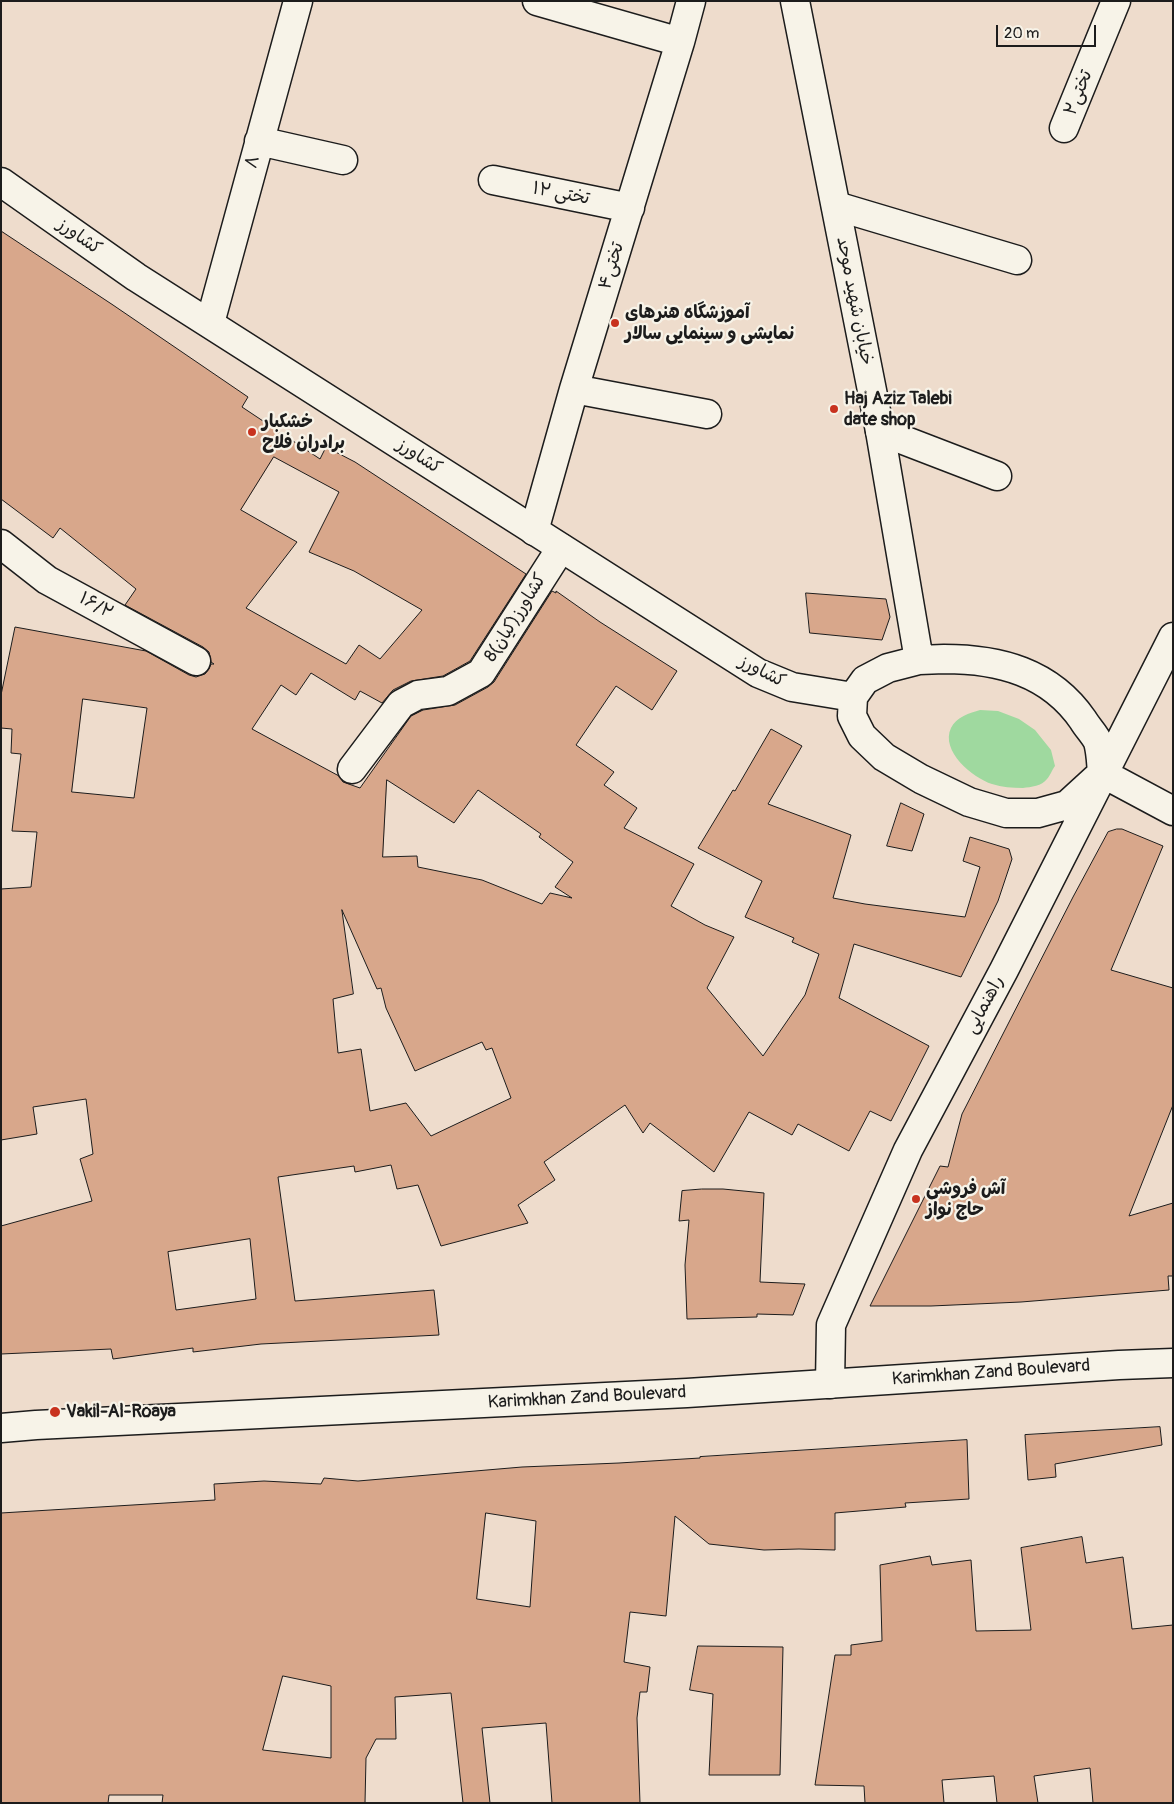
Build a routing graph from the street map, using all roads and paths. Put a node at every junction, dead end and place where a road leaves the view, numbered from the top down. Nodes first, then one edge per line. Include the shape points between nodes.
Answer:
1 (298, 1) edge
2 (537, 1) edge
3 (691, 1) edge
4 (795, 1) edge
5 (1116, 1) edge
6 (680, 42) junction
7 (1064, 128) dead end
8 (258, 141) junction
9 (343, 160) dead end
10 (493, 180) dead end
11 (1, 182) edge
12 (836, 206) junction
13 (630, 208) junction
14 (1017, 260) dead end
15 (210, 323) junction
16 (574, 389) junction
17 (707, 414) dead end
18 (880, 431) junction
19 (998, 476) dead end
20 (534, 531) junction
21 (1, 544) edge
22 (561, 548) junction
23 (1173, 636) edge
24 (919, 660) junction
25 (196, 661) dead end
26 (853, 697) junction
27 (352, 769) dead end
28 (1102, 773) junction
29 (1173, 811) edge
30 (1173, 1363) edge
31 (830, 1384) junction
32 (1, 1428) edge

1 - 8 street, ۸
2 - 6 street
3 - 6 street, تختی۴
4 - 12 street, خیابان شهید موحد
5 - 7 street, تختی۲
6 - 13 street, تختی۴
8 - 9 street
8 - 15 street, ۸
10 - 13 street, ۱۲ تختی
11 - 15 street, کشاورز via 136,277
12 - 14 street
12 - 18 street, خیابان شهید موحد
13 - 16 street, تختی۴
15 - 20 street, کشاورز
16 - 17 street
16 - 20 street, تختی۴
18 - 19 street
18 - 24 street, خیابان شهید موحد
20 - 22 street, کشاورز
21 - 25 street, ۱۶/۲ via 47,580
22 - 26 street, کشاورز via 758,672 792,687
22 - 27 street, 8کشاورز(کیان) via 482,673 448,690 418,695 401,704
23 - 28 street, راهنمایی
24 - 26 street via 888,668 865,680
24 - 28 street via 970,659 1000,664 1029,674 1050,686 1077,712 1098,741
26 - 28 street via 852,716 862,736 884,756 921,779 969,802 1006,813 1038,813 1066,805
28 - 29 street
28 - 31 street, راهنمایی via 1004,970 908,1150 831,1326
30 - 31 street, Karimkhan Zand Boulevard
31 - 32 street, Karimkhan Zand Boulevard

